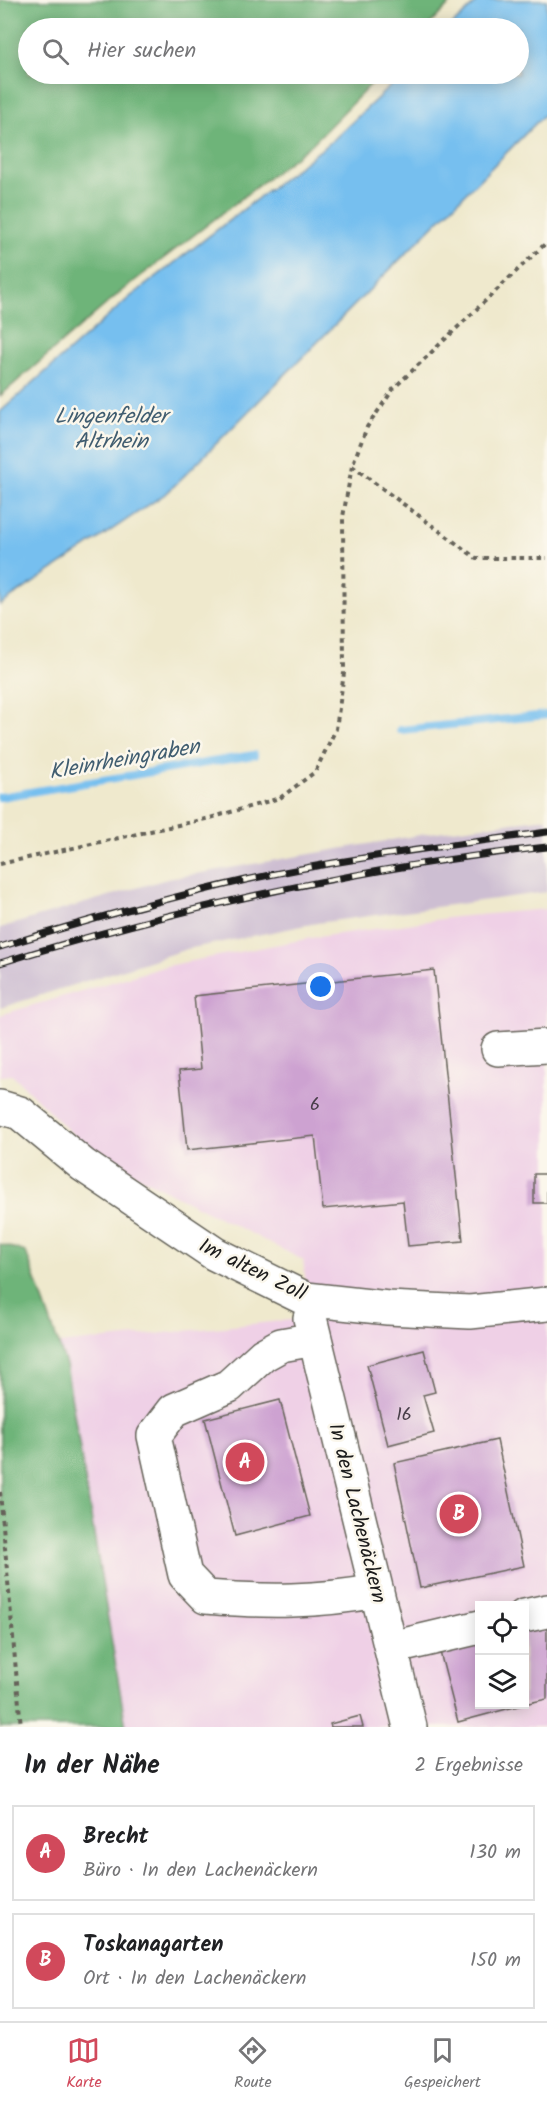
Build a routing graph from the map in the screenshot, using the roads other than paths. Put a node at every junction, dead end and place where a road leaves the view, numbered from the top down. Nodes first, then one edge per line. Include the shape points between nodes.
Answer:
1 (547, 1046) edge
2 (498, 1049) dead end
3 (0, 1107) edge
4 (306, 1299) junction
5 (547, 1304) edge
6 (315, 1339) junction
7 (377, 1591) junction
8 (547, 1611) edge
9 (529, 1615) edge
10 (475, 1628) edge
11 (391, 1648) junction
12 (410, 1727) edge

1 - 2 street
3 - 4 street, Im alten Zoll via 20,1113 83,1165 215,1254
4 - 5 street, Im alten Zoll via 470,1312
4 - 6 street, In den Lachenäckern
6 - 7 street, In den Lachenäckern
6 - 7 street via 281,1345 262,1355 229,1386 174,1410 154,1436 185,1575 206,1597 274,1603
7 - 11 street, In den Lachenäckern
8 - 9 street
10 - 11 street
11 - 12 street, In den Lachenäckern

